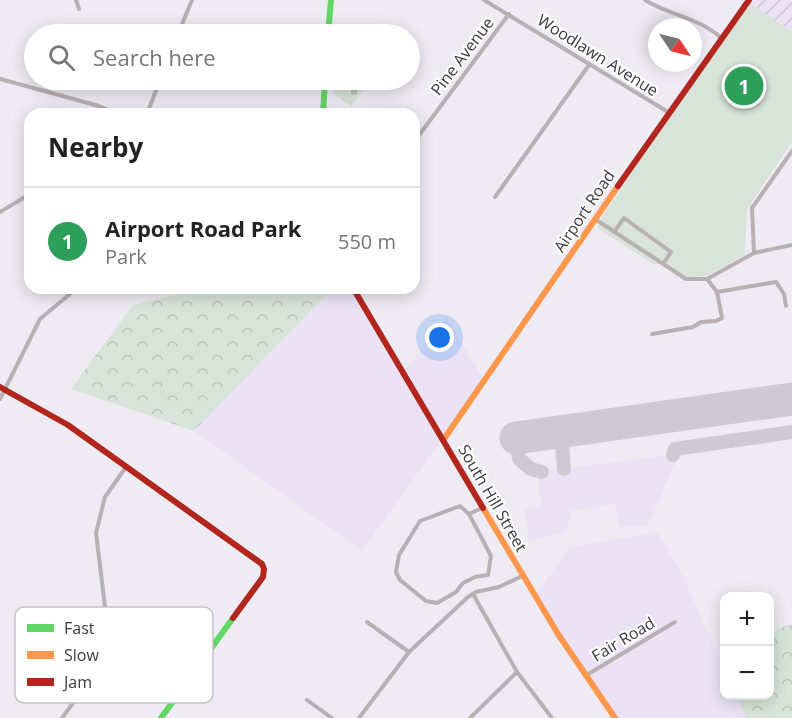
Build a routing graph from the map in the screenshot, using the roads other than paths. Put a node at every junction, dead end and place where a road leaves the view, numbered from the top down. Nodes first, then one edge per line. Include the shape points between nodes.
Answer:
1 (76, 0) edge
2 (192, 0) edge
3 (331, 0) edge
4 (484, 0) edge
5 (645, 0) edge
6 (749, 0) edge
7 (79, 9) dead end
8 (509, 14) junction
9 (182, 24) edge
10 (329, 24) edge
11 (721, 38) junction
12 (589, 64) junction
13 (0, 79) edge
14 (24, 86) edge
15 (40, 90) edge
16 (156, 90) edge
17 (324, 90) edge
18 (104, 108) edge
19 (149, 108) edge
20 (323, 108) edge
21 (668, 112) junction
22 (420, 134) edge
23 (792, 151) edge
24 (495, 197) dead end
25 (24, 198) edge
26 (0, 212) edge
27 (595, 219) junction
28 (614, 232) junction
29 (792, 245) edge
30 (754, 253) junction
31 (663, 264) junction
32 (707, 279) junction
33 (717, 292) junction
34 (70, 294) edge
35 (357, 294) edge
36 (786, 306) dead end
37 (652, 334) dead end
38 (2, 388) edge
39 (0, 399) edge
40 (444, 439) junction
41 (126, 467) junction
42 (483, 508) junction
43 (469, 514) junction
44 (522, 576) junction
45 (473, 594) junction
46 (105, 607) edge
47 (367, 622) dead end
48 (675, 622) dead end
49 (213, 647) edge
50 (409, 652) junction
51 (517, 672) junction
52 (584, 677) junction
53 (307, 700) dead end
54 (73, 703) edge
55 (173, 703) edge
56 (62, 718) edge
57 (162, 718) edge
58 (332, 718) edge
59 (359, 718) edge
60 (470, 718) edge
61 (552, 718) edge
62 (615, 718) edge

1 - 7 street
2 - 9 street
3 - 10 street
4 - 8 street, Woodlawn Avenue
5 - 11 street via 712,29
6 - 11 street, Airport Road
8 - 12 street, Woodlawn Avenue
8 - 22 street, Pine Avenue
11 - 21 street, Airport Road
12 - 21 street, Woodlawn Avenue
12 - 24 street
13 - 14 street
15 - 18 street
16 - 19 street
17 - 20 street
21 - 27 street, Airport Road
23 - 30 street via 752,208
25 - 26 street
27 - 28 street
27 - 40 street, Airport Road
28 - 31 street
28 - 31 street via 624,218 671,252
29 - 30 street
30 - 32 street
31 - 32 street via 686,279
32 - 33 street
33 - 36 street via 776,282
33 - 37 street via 722,318
34 - 38 street via 40,320
35 - 40 street, South Hill Street
38 - 39 street
38 - 41 street via 52,414
40 - 42 street, South Hill Street
41 - 46 street via 105,497 96,533
41 - 49 street via 262,564 263,577
42 - 43 street
42 - 44 street, South Hill Street
43 - 43 street via 460,507 420,521 399,555 396,572 400,580 426,601 437,603 463,583 488,575 491,556
44 - 45 street
44 - 52 street, South Hill Street
45 - 50 street
45 - 51 street
47 - 50 street
48 - 52 street, Fair Road
50 - 59 street
51 - 60 street
51 - 61 street
52 - 62 street, South Hill Street
53 - 58 street
54 - 56 street
55 - 57 street

